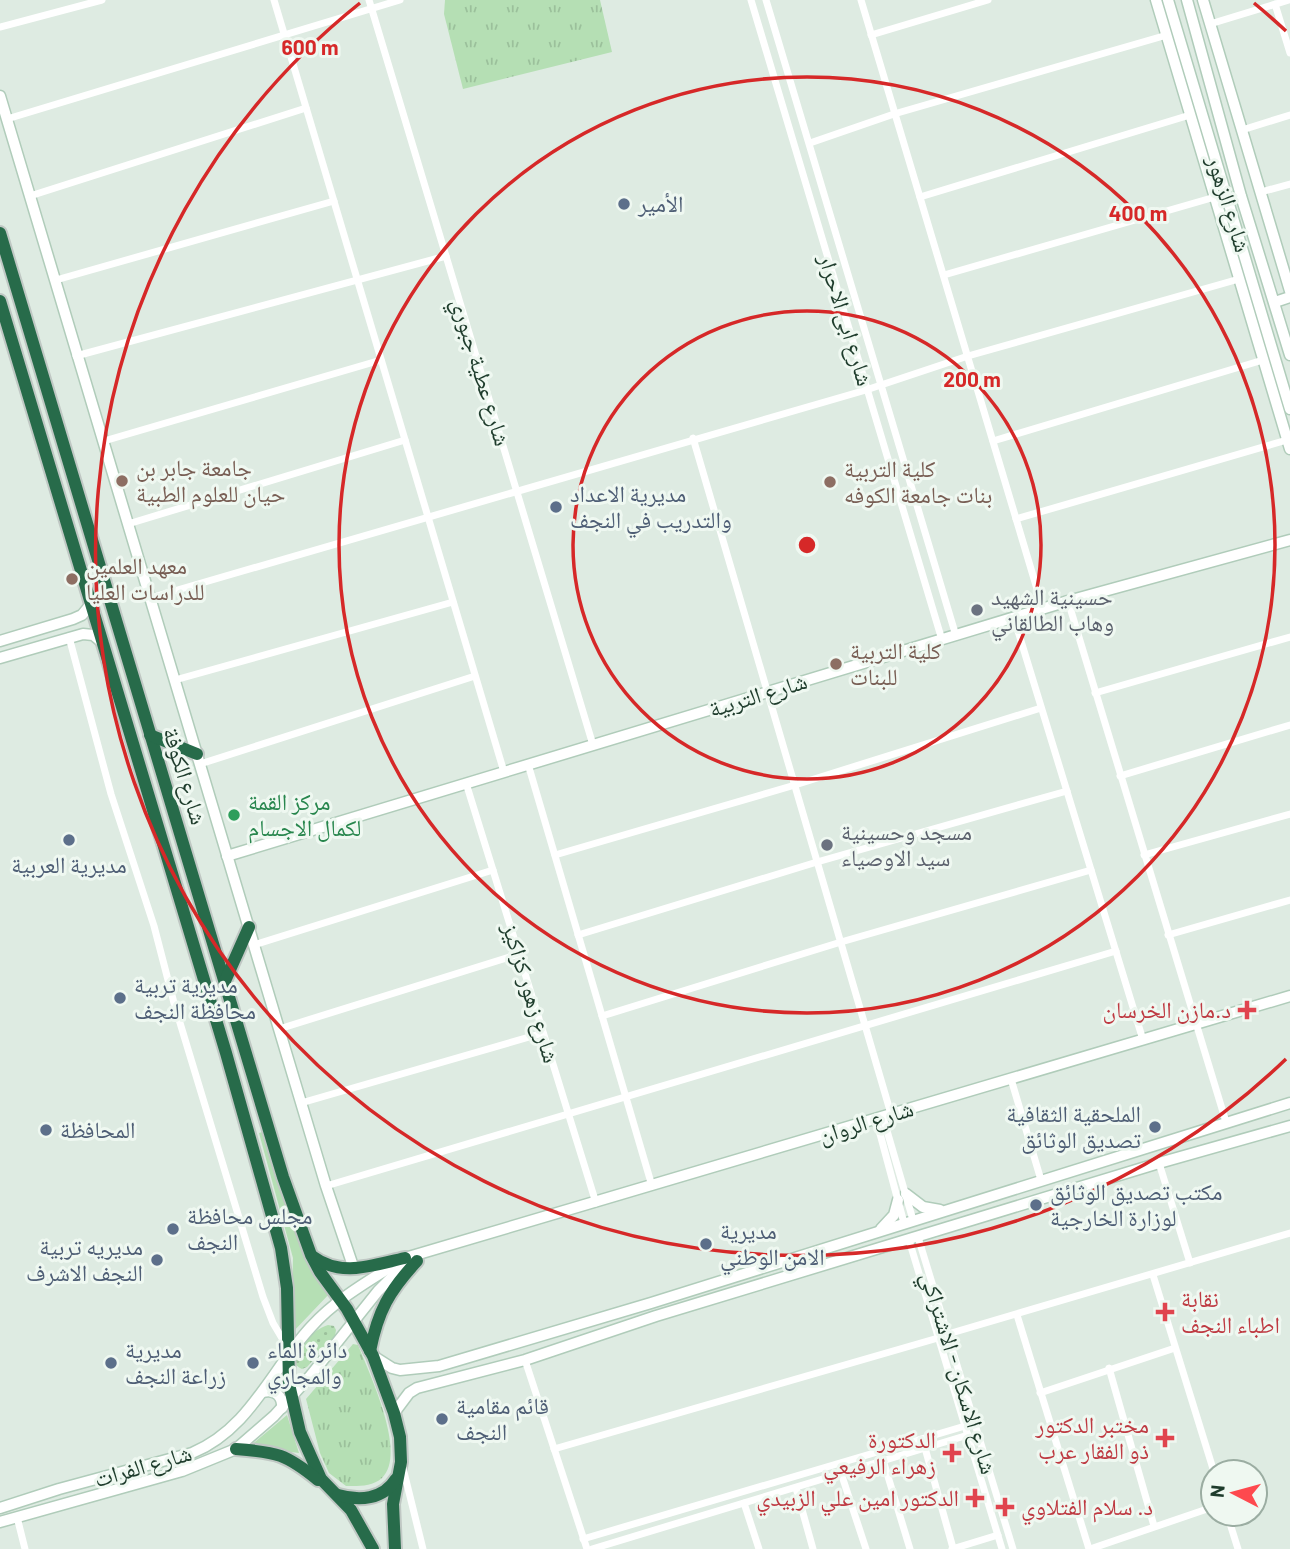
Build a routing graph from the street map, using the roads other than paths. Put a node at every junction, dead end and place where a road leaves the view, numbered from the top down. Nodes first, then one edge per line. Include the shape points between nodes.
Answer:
1 (102, 0) edge
2 (274, 0) edge
3 (369, 0) edge
4 (400, 0) edge
5 (751, 0) edge
6 (766, 0) edge
7 (861, 0) edge
8 (988, 0) edge
9 (1156, 0) edge
10 (1168, 0) edge
11 (1289, 0) edge
12 (1203, 1) edge
13 (1188, 3) edge
14 (1275, 4) junction
15 (372, 9) junction
16 (1210, 24) junction
17 (0, 27) edge
18 (871, 35) junction
19 (1167, 35) junction
20 (285, 36) junction
21 (1290, 53) edge
22 (0, 96) edge
23 (306, 108) junction
24 (894, 114) junction
25 (1190, 115) junction
26 (1290, 115) edge
27 (7, 119) junction
28 (1242, 130) junction
29 (810, 143) junction
30 (1229, 153) junction
31 (1215, 158) junction
32 (1238, 183) junction
33 (1290, 184) edge
34 (1224, 188) junction
35 (1261, 192) junction
36 (30, 196) junction
37 (920, 197) junction
38 (1215, 197) junction
39 (334, 201) junction
40 (0, 233) edge
41 (446, 256) junction
42 (943, 275) junction
43 (1239, 279) junction
44 (56, 281) junction
45 (358, 281) junction
46 (1290, 291) edge
47 (1290, 298) edge
48 (0, 302) edge
49 (1275, 302) junction
50 (1259, 306) junction
51 (1248, 309) junction
52 (1290, 355) edge
53 (76, 356) junction
54 (968, 356) junction
55 (381, 360) junction
56 (1263, 360) junction
57 (881, 385) junction
58 (866, 390) junction
59 (1290, 409) edge
60 (693, 439) junction
61 (405, 440) junction
62 (104, 441) junction
63 (993, 441) junction
64 (1289, 444) edge
65 (517, 493) junction
66 (428, 518) junction
67 (1016, 519) junction
68 (128, 524) junction
69 (1290, 540) edge
70 (108, 589) junction
71 (150, 598) junction
72 (1068, 601) junction
73 (91, 602) junction
74 (453, 602) junction
75 (1043, 609) junction
76 (1014, 618) junction
77 (65, 622) junction
78 (956, 636) junction
79 (69, 637) junction
80 (1290, 637) edge
81 (0, 640) edge
82 (942, 640) junction
83 (104, 644) junction
84 (0, 658) edge
85 (475, 676) junction
86 (175, 680) junction
87 (767, 692) junction
88 (1095, 693) junction
89 (1041, 708) junction
90 (1290, 725) edge
91 (150, 735) junction
92 (593, 745) junction
93 (198, 759) junction
94 (528, 764) junction
95 (504, 772) junction
96 (1120, 776) junction
97 (467, 783) junction
98 (795, 785) junction
99 (1067, 791) junction
100 (1290, 814) edge
101 (555, 855) junction
102 (1144, 855) junction
103 (227, 856) junction
104 (817, 862) junction
105 (493, 870) junction
106 (1091, 870) junction
107 (1290, 900) edge
108 (249, 927) junction
109 (578, 935) junction
110 (1168, 935) junction
111 (841, 942) junction
112 (254, 944) junction
113 (1116, 951) junction
114 (519, 954) junction
115 (225, 981) junction
116 (1290, 996) edge
117 (602, 1016) junction
118 (1195, 1024) junction
119 (865, 1026) junction
120 (279, 1029) junction
121 (544, 1033) junction
122 (1143, 1040) junction
123 (1011, 1079) junction
124 (626, 1098) junction
125 (301, 1103) junction
126 (1290, 1103) edge
127 (567, 1114) junction
128 (884, 1117) junction
129 (1226, 1122) junction
130 (1290, 1126) edge
131 (1159, 1163) junction
132 (1041, 1180) junction
133 (326, 1186) junction
134 (652, 1186) junction
135 (902, 1197) junction
136 (985, 1197) junction
137 (596, 1203) junction
138 (944, 1210) junction
139 (990, 1214) junction
140 (909, 1222) junction
141 (879, 1231) junction
142 (1290, 1233) edge
143 (914, 1238) junction
144 (311, 1255) junction
145 (411, 1259) junction
146 (1190, 1264) junction
147 (354, 1269) junction
148 (1153, 1275) junction
149 (340, 1299) junction
150 (651, 1303) junction
151 (1017, 1315) junction
152 (656, 1316) junction
153 (354, 1320) junction
154 (948, 1334) junction
155 (938, 1338) junction
156 (1175, 1348) junction
157 (287, 1350) junction
158 (371, 1354) junction
159 (525, 1360) junction
160 (1109, 1368) junction
161 (963, 1385) junction
162 (953, 1388) junction
163 (263, 1392) junction
164 (1040, 1392) junction
165 (292, 1397) junction
166 (282, 1408) junction
167 (394, 1413) junction
168 (965, 1426) junction
169 (968, 1435) junction
170 (925, 1448) junction
171 (236, 1449) junction
172 (554, 1449) junction
173 (1210, 1458) edge
174 (883, 1460) junction
175 (400, 1468) junction
176 (841, 1473) junction
177 (796, 1488) junction
178 (333, 1491) junction
179 (744, 1503) junction
180 (0, 1508) edge
181 (1199, 1512) edge
182 (17, 1517) junction
183 (0, 1522) edge
184 (1154, 1526) junction
185 (1231, 1528) edge
186 (998, 1535) junction
187 (583, 1539) junction
188 (25, 1549) edge
189 (373, 1549) edge
190 (395, 1549) edge
191 (424, 1549) edge
192 (589, 1549) edge
193 (758, 1549) edge
194 (813, 1549) edge
195 (866, 1549) edge
196 (910, 1549) edge
197 (952, 1549) edge
198 (1002, 1549) edge
199 (1013, 1549) edge
200 (1090, 1549) edge
201 (1238, 1549) edge

1 - 17 street
2 - 20 street
3 - 15 street, شارع عطية جبوري
4 - 15 street
5 - 58 street, شارع ابی الاحرار
6 - 29 street, شارع ابی الاحرار
7 - 18 street
8 - 18 street
9 - 19 main road
10 - 31 main road, شارع الزهور
11 - 14 street
12 - 13 main road
12 - 16 main road
13 - 30 main road, شارع الزهور
14 - 16 street
14 - 21 street
15 - 20 street
15 - 41 street, شارع عطية جبوري
16 - 28 main road
18 - 24 street
19 - 24 street
19 - 25 main road
20 - 23 street
20 - 27 street
22 - 27 main road
23 - 36 street
23 - 39 street
24 - 29 street
24 - 37 street
25 - 37 street
25 - 38 main road
26 - 28 street
27 - 36 main road
28 - 35 main road
29 - 57 street, شارع ابی الاحرار
30 - 31 main road via 1223,159
30 - 32 main road, شارع الزهور
31 - 34 main road, شارع الزهور
32 - 34 main road
32 - 49 main road, شارع الزهور
33 - 35 street
34 - 50 main road, شارع الزهور
35 - 46 main road
36 - 44 main road
37 - 42 street
38 - 42 street
38 - 43 main road
39 - 44 street
39 - 45 street
40 - 70 highway, شارع الكوفة
41 - 45 street
41 - 65 street, شارع عطية جبوري
42 - 54 street
43 - 51 main road
43 - 54 street
44 - 53 main road
45 - 53 street
45 - 55 street
47 - 49 main road
48 - 73 highway, شارع الكوفة
49 - 52 main road, شارع الزهور
50 - 51 main road
50 - 59 main road, شارع الزهور
51 - 56 main road
53 - 62 main road
54 - 57 street
54 - 63 street
55 - 61 street
55 - 62 street
56 - 63 street
56 - 64 main road
57 - 58 street
57 - 78 street, شارع ابی الاحرار
58 - 60 street
58 - 82 street, شارع ابی الاحرار
60 - 65 street
60 - 87 street
61 - 66 street
61 - 68 street
62 - 68 main road
63 - 67 street
64 - 67 street
65 - 66 street
65 - 92 street, شارع عطية جبوري
66 - 71 street
66 - 74 street
67 - 75 street
68 - 71 main road
69 - 72 main road, شارع التربية
70 - 73 highway via 107,598
70 - 91 highway, شارع الكوفة
71 - 86 main road
72 - 75 main road, شارع التربية
72 - 88 street
73 - 77 main road via 82,615
73 - 83 highway, شارع الكوفة
74 - 85 street
74 - 86 street
75 - 76 main road, شارع التربية
76 - 78 main road, شارع التربية
76 - 89 street
77 - 79 main road
77 - 81 main road
78 - 82 main road, شارع التربية
79 - 83 main road via 93,635
79 - 84 main road
79 - 157 street via 111,794 263,1297
80 - 88 street
82 - 87 main road, شارع التربية
83 - 157 highway, شارع الكوفة via 281,1248 287,1288
85 - 93 street
85 - 95 street
86 - 93 main road
87 - 92 main road, شارع التربية
87 - 98 street
88 - 96 street
89 - 98 street
89 - 99 street
90 - 96 street
91 - 93 highway
91 - 115 highway, شارع الكوفة
92 - 94 main road, شارع التربية
93 - 103 main road
94 - 95 main road, شارع التربية
94 - 101 street
95 - 97 main road, شارع التربية
96 - 102 street
97 - 103 main road, شارع التربية
97 - 105 street, شارع زهور كزاكيز
98 - 101 street
98 - 104 street
99 - 104 street
99 - 106 street
100 - 102 street
101 - 109 street
102 - 110 street
103 - 108 main road
104 - 109 street
104 - 111 street
105 - 112 street
105 - 114 street, شارع زهور كزاكيز
106 - 111 street
106 - 113 street
107 - 110 street
108 - 112 main road
108 - 115 highway
109 - 117 street
110 - 118 street
111 - 117 street
111 - 119 street
112 - 120 main road
113 - 119 street
113 - 122 street
114 - 120 street
114 - 121 street, شارع زهور كزاكيز
115 - 144 highway, شارع الكوفة
116 - 118 main road, شارع الروان
117 - 124 street
118 - 122 main road, شارع الروان
118 - 129 street
119 - 124 street
119 - 128 street
120 - 125 main road
121 - 125 street
121 - 127 street, شارع زهور كزاكيز
122 - 123 main road, شارع الروان
123 - 128 main road, شارع الروان
123 - 132 street
124 - 127 street
124 - 134 street
125 - 133 main road
126 - 129 main road
127 - 133 street
127 - 137 street, شارع زهور كزاكيز
128 - 134 main road, شارع الروان
128 - 135 street
129 - 132 main road
130 - 131 main road
131 - 139 main road
131 - 146 street
132 - 136 main road
133 - 147 main road
134 - 137 main road, شارع الروان
135 - 138 main road
135 - 140 street
135 - 141 main road via 890,1221
136 - 138 main road
136 - 139 main road
137 - 145 main road, شارع الروان
138 - 140 main road
139 - 143 main road
140 - 141 main road
141 - 150 main road
142 - 146 street
143 - 152 main road
143 - 154 street, شارع الاسكان - الاشتراكي
143 - 155 street, شارع الاسكان - الاشتراكي
144 - 147 highway via 334,1269
144 - 149 highway, شارع الكوفة
145 - 147 highway
145 - 149 main road, شارع الروان
145 - 153 main road, شارع الروان
145 - 158 highway via 381,1309
146 - 148 street
148 - 151 street
148 - 156 street
149 - 153 highway, شارع الكوفة
149 - 157 main road, شارع الروان
150 - 152 main road
150 - 158 main road via 425,1369 392,1368
151 - 154 street
151 - 164 street
152 - 159 main road
153 - 158 highway, شارع الكوفة
153 - 165 main road, شارع الروان
154 - 161 street, شارع الاسكان - الاشتراكي
155 - 162 street, شارع الاسكان - الاشتراكي
155 - 172 street
156 - 160 street
156 - 173 street
157 - 163 main road, شارع الفرات
157 - 165 highway, شارع الكوفة
158 - 167 highway, شارع الكوفة
159 - 167 main road via 417,1388
159 - 172 street
160 - 164 street
160 - 184 street
161 - 162 street
161 - 199 street, شارع الاسكان - الاشتراكي
162 - 168 street, شارع الاسكان - الاشتراكي
163 - 166 main road via 278,1394
163 - 180 main road, شارع الفرات via 241,1420 211,1446
164 - 200 street
165 - 166 main road, شارع الفرات
165 - 178 highway, شارع الكوفة via 306,1448
166 - 171 main road, شارع الفرات
167 - 175 highway, شارع الكوفة
168 - 169 street, شارع الاسكان - الاشتراكي
168 - 187 street
169 - 170 street
169 - 186 street, شارع الاسكان - الاشتراكي
170 - 174 street
170 - 197 street
171 - 178 highway via 275,1452
171 - 182 main road, شارع الفرات via 182,1471
172 - 187 street
174 - 176 street
174 - 196 street
175 - 178 highway via 384,1492 373,1497 349,1498
175 - 190 highway via 393,1504
175 - 191 street
176 - 177 street
176 - 195 street
177 - 179 street
177 - 194 street
178 - 189 highway via 356,1518
179 - 192 street
179 - 193 street
181 - 184 street
182 - 183 main road, شارع الفرات
182 - 188 street
184 - 200 street
185 - 201 street
186 - 197 street
186 - 198 street, شارع الاسكان - الاشتراكي
187 - 192 street

